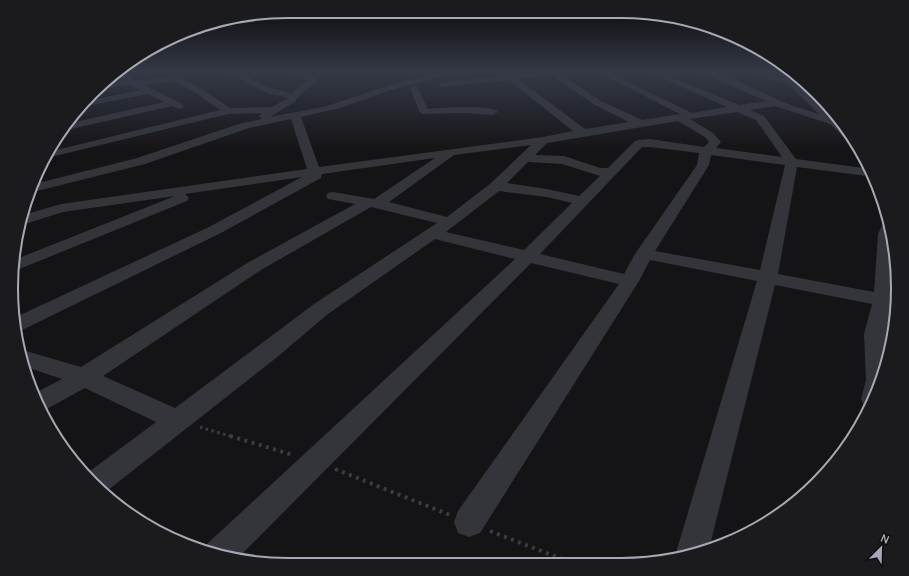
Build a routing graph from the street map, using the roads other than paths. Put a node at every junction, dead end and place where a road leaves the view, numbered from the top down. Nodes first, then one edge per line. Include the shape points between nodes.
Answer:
1 (112, 99) edge
2 (165, 99) edge
3 (210, 99) edge
4 (292, 99) edge
5 (357, 99) edge
6 (419, 99) edge
7 (539, 99) edge
8 (592, 99) edge
9 (652, 99) edge
10 (714, 99) edge
11 (767, 99) edge
12 (91, 103) edge
13 (775, 103) junction
14 (174, 104) junction
15 (737, 109) junction
16 (274, 110) junction
17 (228, 111) junction
18 (493, 112) dead end
19 (295, 115) junction
20 (207, 116) junction
21 (686, 117) junction
22 (832, 120) edge
23 (641, 124) junction
24 (72, 126) edge
25 (246, 126) junction
26 (584, 133) junction
27 (543, 140) junction
28 (392, 148) dead end
29 (456, 151) junction
30 (706, 151) junction
31 (53, 155) edge
32 (526, 158) junction
33 (792, 162) junction
34 (319, 171) junction
35 (864, 171) edge
36 (611, 172) junction
37 (213, 185) junction
38 (496, 186) junction
39 (38, 188) edge
40 (333, 196) dead end
41 (582, 201) junction
42 (373, 204) junction
43 (27, 218) edge
44 (450, 222) junction
45 (434, 234) junction
46 (886, 235) edge
47 (644, 254) junction
48 (528, 256) junction
49 (19, 264) edge
50 (768, 276) junction
51 (630, 281) junction
52 (889, 300) edge
53 (20, 323) edge
54 (27, 359) edge
55 (878, 373) edge
56 (84, 377) junction
57 (43, 400) edge
58 (178, 421) junction
59 (99, 481) edge
60 (469, 522) road end
61 (693, 548) edge
62 (223, 550) edge

1 - 12 street
2 - 14 street
3 - 17 street
4 - 16 street
5 - 19 street
6 - 18 street via 426,112
7 - 26 street
8 - 23 street
9 - 21 street
10 - 15 street
11 - 13 street
13 - 15 street
13 - 22 street
14 - 20 street
14 - 24 street
15 - 21 street
15 - 33 street via 762,120
16 - 17 street
16 - 25 street
17 - 20 street
19 - 25 street
19 - 34 street
20 - 31 street
21 - 23 street
21 - 30 street via 715,142
23 - 26 street
25 - 39 street via 141,161
26 - 27 street
27 - 29 street
27 - 32 street
28 - 29 street
29 - 34 street
29 - 42 street
30 - 33 street
30 - 36 street via 642,143 638,144
30 - 47 street via 703,164
32 - 36 street via 564,160 599,172
32 - 38 street
33 - 35 street
33 - 50 street
34 - 37 street
34 - 53 street via 214,230
36 - 41 street
37 - 43 street via 61,208
37 - 49 street
38 - 41 street
38 - 44 street
40 - 42 street
41 - 48 street
42 - 44 street
42 - 56 street via 255,266
44 - 45 street
45 - 48 street
45 - 58 street via 321,309
46 - 52 street
47 - 50 street
47 - 51 street
48 - 51 street
48 - 62 street
50 - 52 street
50 - 61 street
51 - 60 street
52 - 55 street via 875,334
54 - 56 street
56 - 57 street
56 - 58 street
58 - 59 street

